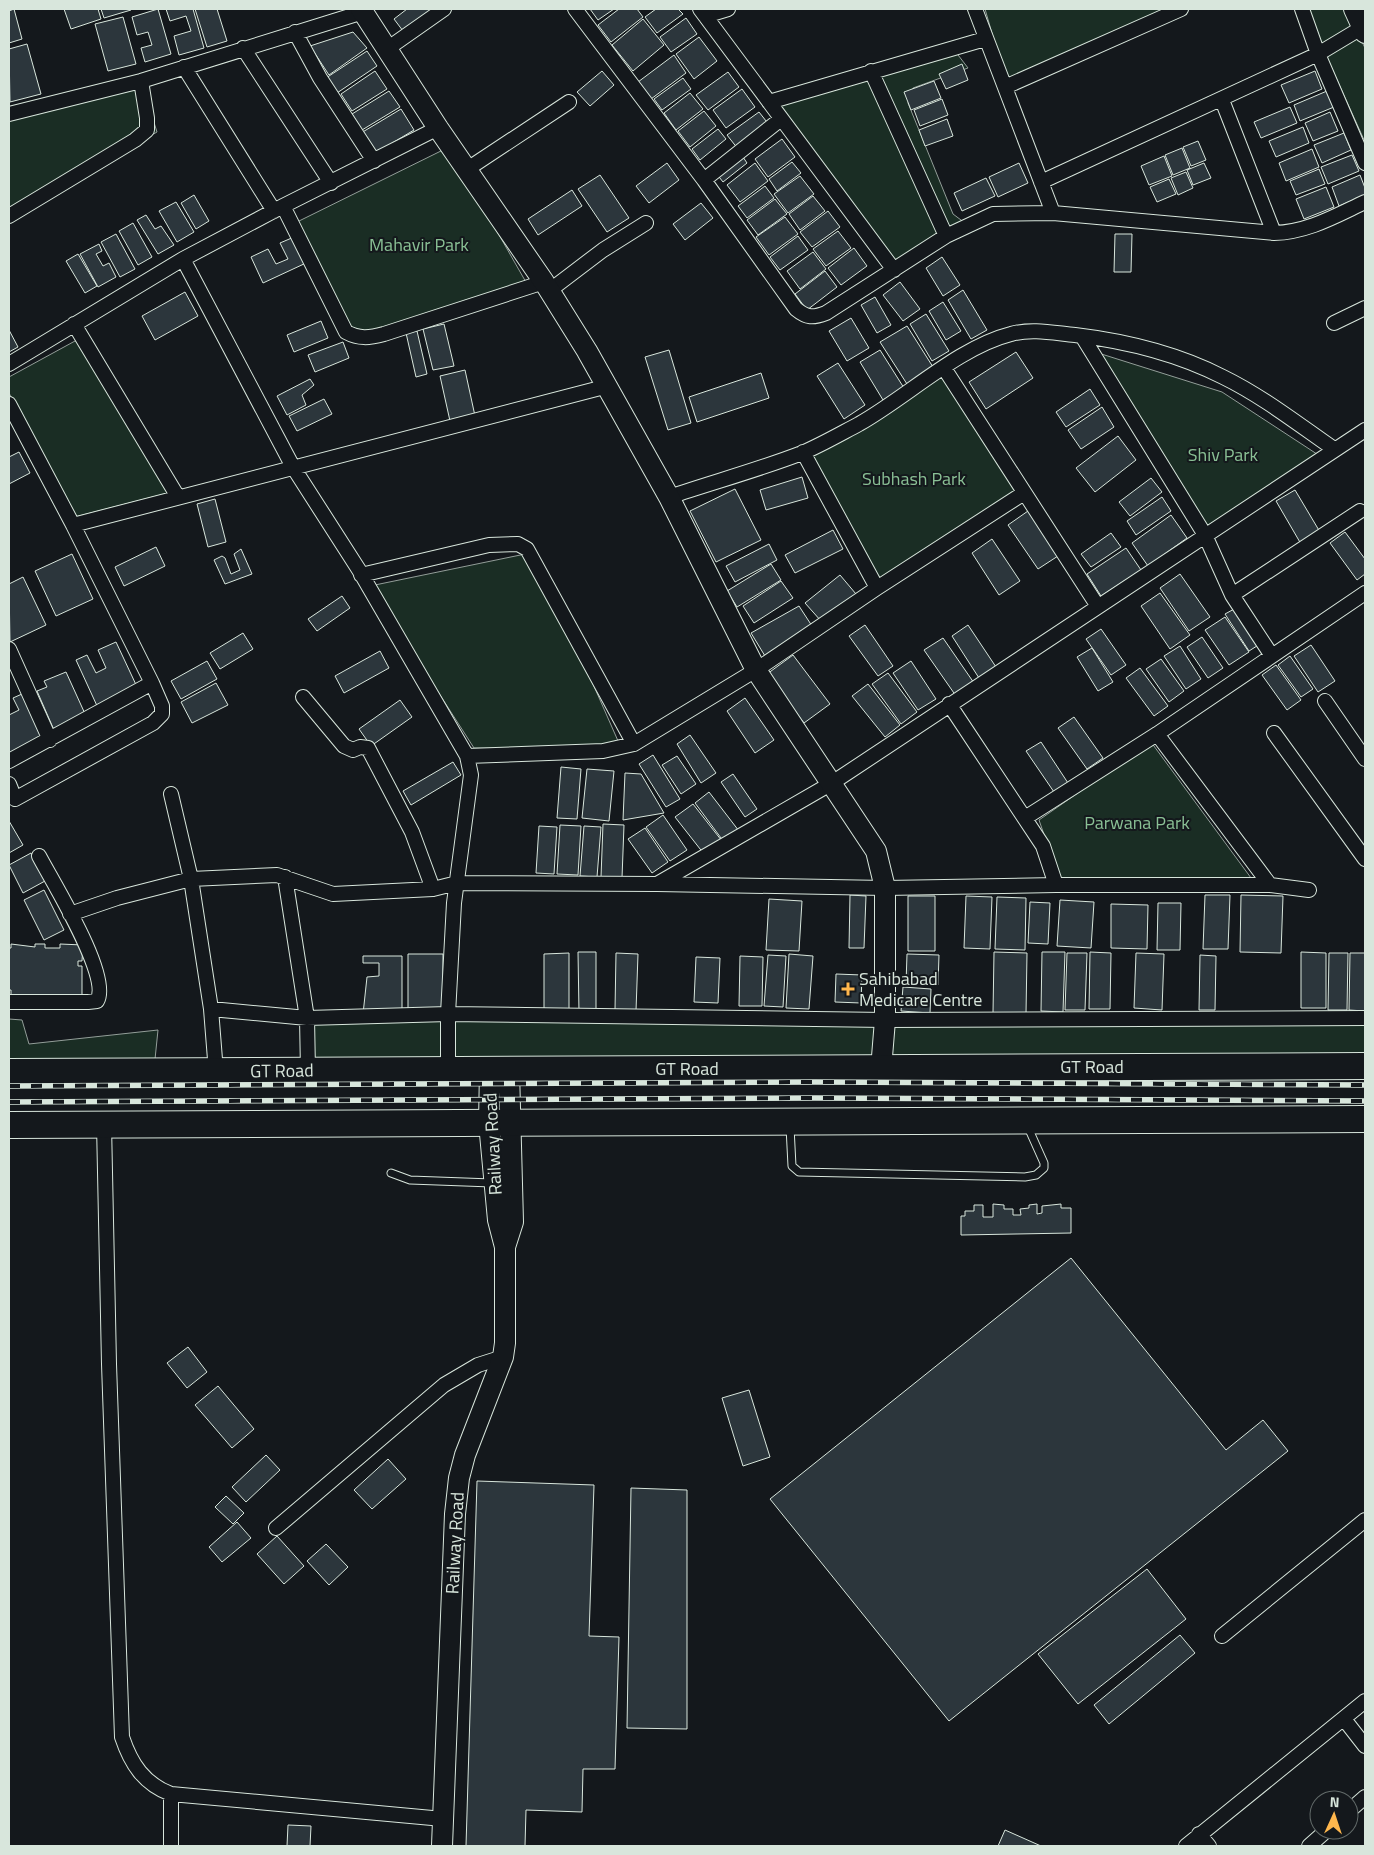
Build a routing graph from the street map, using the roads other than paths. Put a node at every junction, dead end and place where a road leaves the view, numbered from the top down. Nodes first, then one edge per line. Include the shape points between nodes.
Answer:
1 (444, 9) edge
2 (575, 9) edge
3 (728, 9) edge
4 (975, 9) edge
5 (1181, 9) edge
6 (1302, 9) edge
7 (362, 10) edge
8 (703, 12) edge
9 (1362, 24) edge
10 (294, 32) junction
11 (985, 39) junction
12 (243, 48) junction
13 (387, 49) junction
14 (1318, 54) junction
15 (184, 67) junction
16 (871, 71) junction
17 (141, 82) junction
18 (1005, 87) junction
19 (1222, 100) junction
20 (568, 102) dead end
21 (769, 102) junction
22 (9, 114) edge
23 (781, 119) junction
24 (438, 128) junction
25 (374, 160) junction
26 (1365, 163) edge
27 (466, 170) junction
28 (704, 180) junction
29 (1041, 182) junction
30 (331, 183) junction
31 (1365, 202) edge
32 (278, 208) junction
33 (1054, 213) junction
34 (9, 216) edge
35 (646, 223) dead end
36 (1274, 233) junction
37 (946, 236) junction
38 (183, 259) junction
39 (894, 270) junction
40 (547, 287) junction
41 (1365, 308) edge
42 (1334, 323) dead end
43 (74, 324) junction
44 (1082, 336) junction
45 (9, 364) edge
46 (944, 368) junction
47 (608, 386) junction
48 (9, 404) edge
49 (1365, 430) edge
50 (1334, 449) junction
51 (803, 452) junction
52 (293, 467) junction
53 (1024, 493) junction
54 (178, 497) junction
55 (669, 497) junction
56 (1360, 511) dead end
57 (73, 525) junction
58 (1205, 535) junction
59 (361, 575) junction
60 (877, 588) junction
61 (1365, 594) edge
62 (1232, 595) junction
63 (1097, 605) junction
64 (9, 649) edge
65 (1272, 656) junction
66 (756, 670) junction
67 (152, 683) junction
68 (303, 696) dead end
69 (1325, 701) dead end
70 (949, 704) junction
71 (1274, 733) dead end
72 (1157, 734) junction
73 (50, 740) junction
74 (634, 744) junction
75 (467, 756) junction
76 (1365, 759) edge
77 (9, 761) edge
78 (832, 783) junction
79 (9, 784) edge
80 (171, 794) dead end
81 (1025, 818) junction
82 (39, 856) dead end
83 (1365, 859) edge
84 (285, 877) junction
85 (192, 879) junction
86 (457, 883) junction
87 (658, 884) junction
88 (1056, 885) junction
89 (1270, 885) junction
90 (885, 888) junction
91 (433, 889) junction
92 (1310, 890) dead end
93 (70, 914) junction
94 (9, 1002) edge
95 (211, 1009) junction
96 (448, 1014) junction
97 (307, 1018) junction
98 (1365, 1018) edge
99 (885, 1020) junction
100 (1365, 1066) edge
101 (448, 1068) junction
102 (881, 1069) junction
103 (499, 1070) junction
104 (308, 1071) junction
105 (9, 1072) edge
106 (216, 1072) junction
107 (1365, 1119) edge
108 (1025, 1120) junction
109 (790, 1121) junction
110 (499, 1123) junction
111 (104, 1124) junction
112 (9, 1125) edge
113 (391, 1173) dead end
114 (494, 1183) junction
115 (506, 1247) junction
116 (503, 1356) junction
117 (1365, 1520) edge
118 (276, 1528) dead end
119 (1222, 1636) dead end
120 (1365, 1701) edge
121 (1344, 1719) junction
122 (1365, 1746) edge
123 (172, 1794) junction
124 (443, 1819) junction
125 (1199, 1834) junction
126 (171, 1846) edge
127 (442, 1846) edge
128 (1186, 1846) edge
129 (1208, 1846) edge

1 - 13 street
2 - 28 street
3 - 8 street
4 - 11 street
5 - 18 street
6 - 14 street
7 - 10 street
7 - 13 street
8 - 21 street
9 - 14 street
10 - 12 street
10 - 25 street
11 - 16 street
11 - 18 street
12 - 15 street
12 - 30 street
13 - 24 street
14 - 19 street
14 - 26 street
15 - 17 street
15 - 32 street
16 - 21 street
16 - 37 street
17 - 22 street
17 - 34 street via 146,130 135,140
18 - 29 street
19 - 29 street
19 - 36 street
20 - 27 street
21 - 23 street
23 - 28 street
23 - 39 street
24 - 25 street
24 - 27 street
25 - 30 street
27 - 40 street
28 - 39 street via 796,309 805,316 814,318 826,314
29 - 33 street
30 - 32 street
31 - 36 street via 1308,229
32 - 38 street
32 - 40 street via 346,332 355,337 384,334
33 - 36 street
33 - 37 street via 993,214
35 - 40 street
37 - 39 street
38 - 43 street
38 - 52 street
40 - 47 street
41 - 42 street
43 - 45 street
43 - 54 street
44 - 46 street via 1034,331 1012,334
44 - 50 street via 1169,354 1224,377
44 - 58 street
46 - 51 street via 889,406
46 - 53 street
47 - 52 street
47 - 55 street
48 - 57 street
49 - 50 street
50 - 58 street
51 - 55 street
51 - 60 street
52 - 54 street
52 - 59 street
53 - 60 street
53 - 63 street
54 - 57 street
55 - 66 street
56 - 62 street
57 - 67 street
58 - 62 street
58 - 63 street
59 - 74 street via 489,545 518,544 527,549
59 - 75 street
60 - 66 street
61 - 65 street
62 - 65 street
63 - 70 street
64 - 73 street
65 - 72 street
66 - 74 street
66 - 78 street
67 - 73 street
67 - 79 street via 162,706 162,714 153,723 15,799
68 - 91 street via 344,746 353,750 368,748 412,832
69 - 76 street
70 - 78 street
70 - 81 street
71 - 83 street
72 - 81 street
72 - 89 street
73 - 77 street
74 - 75 street via 603,751
75 - 86 street via 471,775
78 - 87 street
78 - 90 street via 876,851
80 - 85 street
81 - 88 street via 1043,846
82 - 93 street
84 - 85 street via 266,874
84 - 91 street via 333,894
84 - 97 street
85 - 93 street
85 - 95 street
86 - 87 street
86 - 91 street
86 - 96 street
87 - 90 street
88 - 89 street
88 - 90 street
89 - 92 street
90 - 99 street
93 - 94 street via 89,950 100,989 96,1001
95 - 97 street
95 - 106 street
96 - 97 street
96 - 99 street
96 - 101 street
97 - 104 street
98 - 99 street
99 - 102 street
100 - 102 highway, GT Road
101 - 103 highway, GT Road
101 - 104 highway, GT Road
102 - 103 highway, GT Road
103 - 110 street, Railway Road
104 - 106 highway, GT Road
105 - 106 highway, GT Road
107 - 108 highway
108 - 109 highway
108 - 109 lane via 1044,1168 1025,1177 799,1172 792,1166
109 - 110 highway
110 - 111 highway
110 - 114 street, Railway Road
110 - 115 street, Railway Road via 513,1222
111 - 112 highway
111 - 123 street via 122,1737 134,1768 160,1790
113 - 114 lane via 410,1180
114 - 115 street, Railway Road via 498,1220
115 - 116 street, Railway Road
116 - 118 street via 478,1365 444,1385
116 - 124 street, Railway Road via 459,1478
117 - 119 street
120 - 121 street
121 - 122 street
121 - 125 street
123 - 124 street
123 - 126 street
124 - 127 street, Railway Road
125 - 128 street
125 - 129 street

